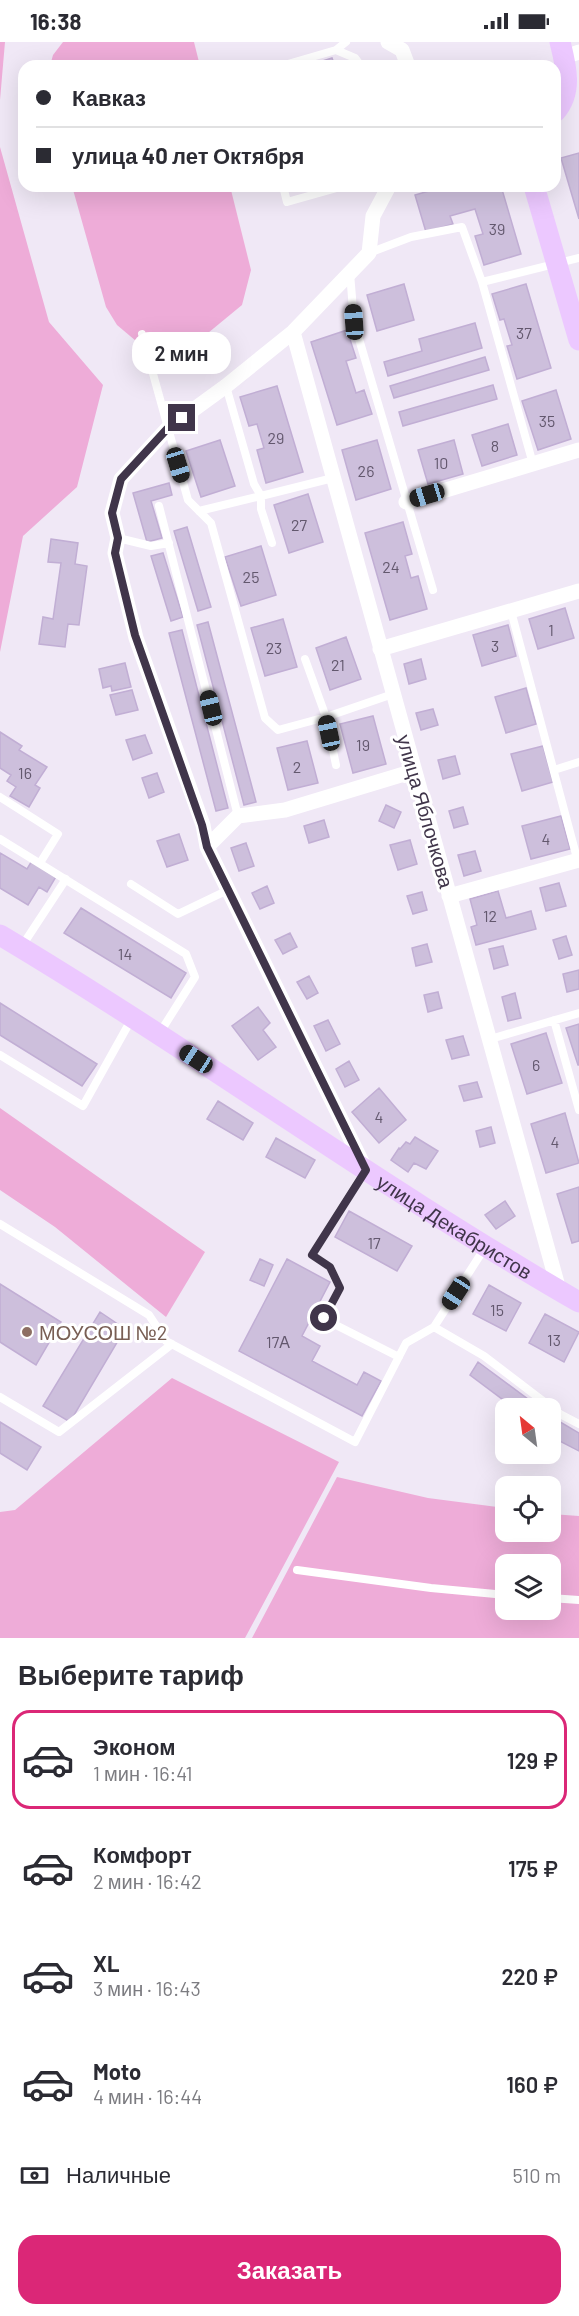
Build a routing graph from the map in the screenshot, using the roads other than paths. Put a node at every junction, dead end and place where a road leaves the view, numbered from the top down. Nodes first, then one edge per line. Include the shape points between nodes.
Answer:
1 (346, 42) edge
2 (388, 42) edge
3 (336, 50) junction
4 (567, 50) edge
5 (301, 60) edge
6 (356, 60) edge
7 (406, 60) edge
8 (561, 106) edge
9 (284, 192) edge
10 (323, 192) edge
11 (387, 192) edge
12 (536, 192) edge
13 (369, 253) junction
14 (579, 258) edge
15 (557, 265) junction
16 (350, 272) junction
17 (482, 282) junction
18 (292, 332) junction
19 (142, 334) dead end
20 (579, 340) edge
21 (226, 386) junction
22 (167, 429) junction
23 (579, 450) edge
24 (533, 464) junction
25 (333, 477) junction
26 (261, 496) junction
27 (406, 502) junction
28 (159, 506) dead end
29 (199, 511) junction
30 (118, 538) junction
31 (169, 543) junction
32 (272, 543) dead end
33 (433, 590) dead end
34 (579, 591) edge
35 (511, 611) junction
36 (381, 649) junction
37 (305, 659) dead end
38 (393, 694) junction
39 (326, 717) junction
40 (579, 762) edge
41 (336, 765) dead end
42 (554, 770) junction
43 (414, 771) junction
44 (0, 797) edge
45 (238, 816) junction
46 (0, 839) edge
47 (207, 847) junction
48 (579, 861) edge
49 (40, 863) junction
50 (66, 879) junction
51 (131, 884) dead end
52 (228, 890) junction
53 (449, 896) junction
54 (0, 935) edge
55 (21, 947) junction
56 (579, 1013) edge
57 (133, 1017) junction
58 (554, 1020) junction
59 (158, 1035) junction
60 (487, 1040) junction
61 (0, 1054) edge
62 (576, 1085) edge
63 (579, 1110) edge
64 (366, 1170) junction
65 (0, 1224) edge
66 (486, 1245) junction
67 (572, 1294) edge
68 (434, 1327) junction
69 (172, 1344) junction
70 (399, 1357) junction
71 (0, 1398) edge
72 (579, 1424) edge
73 (297, 1570) dead end
74 (495, 1594) edge
75 (561, 1599) edge
76 (579, 1600) edge

1 - 3 lane
2 - 7 street via 402,50
3 - 5 lane
3 - 6 lane
4 - 8 street via 568,85
9 - 10 lane via 287,202
11 - 13 street via 373,216
12 - 15 street
13 - 16 street
13 - 17 lane via 411,237 462,227
14 - 15 lane
15 - 17 lane
15 - 20 street
16 - 18 street
16 - 27 lane via 354,322
17 - 24 lane
18 - 21 street
18 - 25 street, улица Яблочкова
19 - 22 lane
21 - 22 street
21 - 26 lane via 254,484
22 - 29 lane via 188,500
22 - 30 street via 121,479 112,513
23 - 24 street
24 - 27 street
25 - 26 lane
25 - 36 street, улица Яблочкова
26 - 29 lane
26 - 32 lane
27 - 33 lane
28 - 31 lane
29 - 39 lane via 211,523 265,717 278,730
30 - 31 lane via 151,546
30 - 47 street via 115,553 135,635
31 - 45 lane
34 - 35 street
35 - 36 street
35 - 42 lane
36 - 38 street, улица Яблочкова
37 - 39 lane
38 - 39 lane
38 - 43 street, улица Яблочкова
39 - 41 lane
40 - 42 lane
42 - 48 lane
43 - 45 street via 285,810
43 - 53 street, улица Яблочкова
44 - 49 lane via 58,834
45 - 47 street
46 - 49 lane
47 - 52 street
48 - 53 street
49 - 50 lane
50 - 55 lane
50 - 59 lane via 186,954 195,977
51 - 52 lane via 178,914
52 - 64 street
53 - 60 street, улица Яблочкова
54 - 55 street, улица Декабристов
55 - 57 street, улица Декабристов
56 - 58 lane
57 - 59 street, улица Декабристов
57 - 61 lane via 83,1106
58 - 60 lane
58 - 62 lane
59 - 64 street, улица Декабристов
60 - 67 street, улица Яблочкова
62 - 63 lane
64 - 66 street, улица Декабристов
64 - 70 lane via 312,1255 330,1267 340,1288 324,1318
65 - 69 lane via 149,1315
66 - 67 street, улица Декабристов
66 - 68 lane
68 - 70 lane via 406,1344
68 - 72 lane via 484,1356
69 - 70 lane via 356,1442
69 - 71 lane via 59,1432
73 - 74 lane
75 - 76 lane

